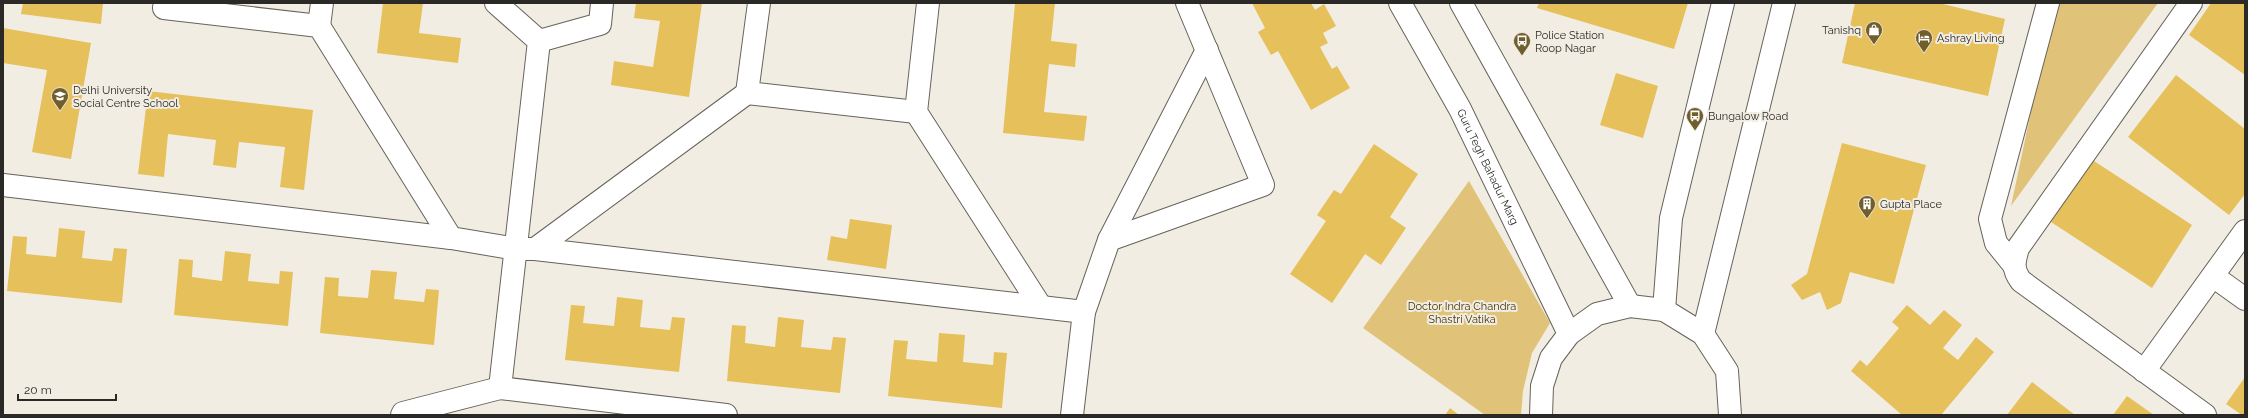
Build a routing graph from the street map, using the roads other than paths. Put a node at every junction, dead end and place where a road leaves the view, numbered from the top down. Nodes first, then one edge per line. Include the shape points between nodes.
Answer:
1 (165, 3) edge
2 (322, 3) edge
3 (496, 3) edge
4 (602, 3) edge
5 (759, 3) edge
6 (928, 3) edge
7 (1187, 3) edge
8 (1400, 3) edge
9 (1461, 3) edge
10 (1723, 3) edge
11 (1784, 3) edge
12 (2048, 3) edge
13 (2191, 3) edge
14 (319, 26) junction
15 (539, 41) junction
16 (1207, 50) junction
17 (747, 93) junction
18 (916, 112) junction
19 (3, 185) edge
20 (2245, 231) edge
21 (451, 238) junction
22 (1109, 240) junction
23 (526, 249) junction
24 (2013, 264) junction
25 (2213, 276) junction
26 (2245, 300) edge
27 (1630, 306) junction
28 (1042, 308) junction
29 (1664, 310) junction
30 (1084, 312) junction
31 (1569, 334) junction
32 (1703, 334) junction
33 (2144, 372) junction
34 (500, 388) junction
35 (402, 415) edge
36 (726, 415) edge
37 (1072, 415) edge
38 (1541, 415) edge
39 (1730, 415) edge
40 (2205, 415) edge

1 - 14 street via 164,8
2 - 14 street
3 - 15 street
4 - 15 street via 600,24
5 - 17 street
6 - 18 street
7 - 16 street
8 - 31 street, Guru Tegh Bahadur Marg via 1460,109
9 - 27 street
10 - 29 street via 1671,218
11 - 32 street
12 - 24 street via 1990,219 1996,243
13 - 24 street via 2018,248
14 - 21 street
15 - 23 street
16 - 22 street
16 - 22 street via 1263,185
17 - 18 street
17 - 23 street
18 - 28 street
19 - 21 street
20 - 25 street
21 - 23 street
22 - 30 street
23 - 28 street
23 - 34 street
24 - 33 street via 2015,274 2021,281
25 - 26 street
25 - 33 street
27 - 29 street
27 - 31 street via 1597,314
28 - 30 street
29 - 32 street
30 - 37 street
31 - 38 street via 1551,358 1546,372 1542,386
32 - 39 street via 1727,371
33 - 40 street
34 - 35 street
34 - 36 street

